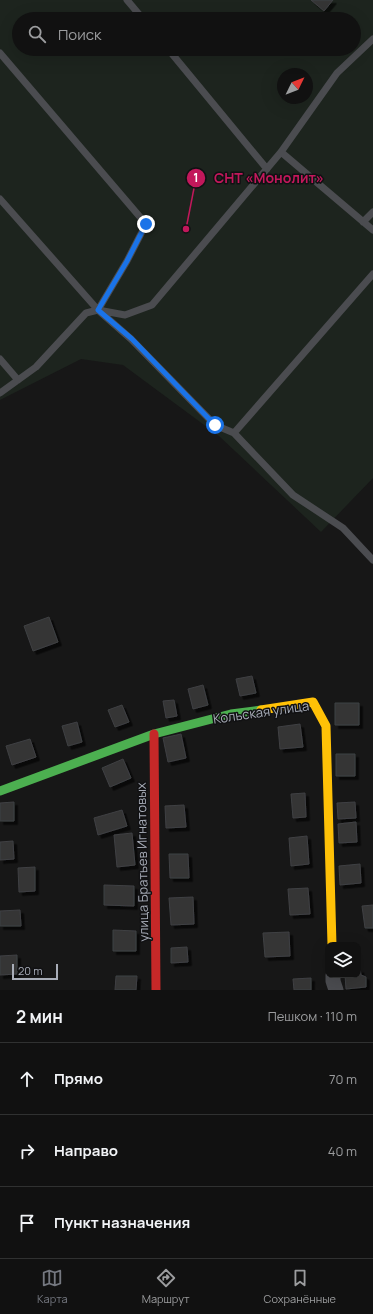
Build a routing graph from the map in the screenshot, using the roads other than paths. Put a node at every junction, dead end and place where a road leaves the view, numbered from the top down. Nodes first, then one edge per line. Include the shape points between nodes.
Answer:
1 (127, 0) edge
2 (137, 12) edge
3 (373, 39) edge
4 (361, 50) edge
5 (0, 53) edge
6 (174, 56) edge
7 (355, 56) edge
8 (281, 152) junction
9 (267, 169) junction
10 (0, 199) edge
11 (373, 212) edge
12 (363, 222) junction
13 (373, 230) edge
14 (373, 274) edge
15 (98, 310) junction
16 (0, 359) edge
17 (18, 380) junction
18 (0, 393) edge
19 (234, 433) junction
20 (373, 560) edge
21 (154, 734) junction
22 (0, 791) edge
23 (332, 942) edge
24 (333, 978) edge
25 (156, 990) edge
26 (336, 990) edge

1 - 2 lane
3 - 4 lane
5 - 15 lane via 146,224
6 - 9 lane
7 - 8 lane via 337,73
8 - 9 lane
8 - 12 lane
9 - 15 lane via 152,305 126,315
10 - 15 lane
11 - 12 lane
12 - 13 lane
14 - 19 lane
15 - 17 lane via 86,313 36,367
15 - 19 lane via 132,339 215,425
16 - 17 lane
17 - 18 lane
19 - 20 lane via 293,495 343,528
21 - 22 street, Кольская улица
21 - 23 street, Кольская улица via 231,714 313,702 326,726
21 - 25 street, улица Братьев Игнатовых
24 - 26 street

